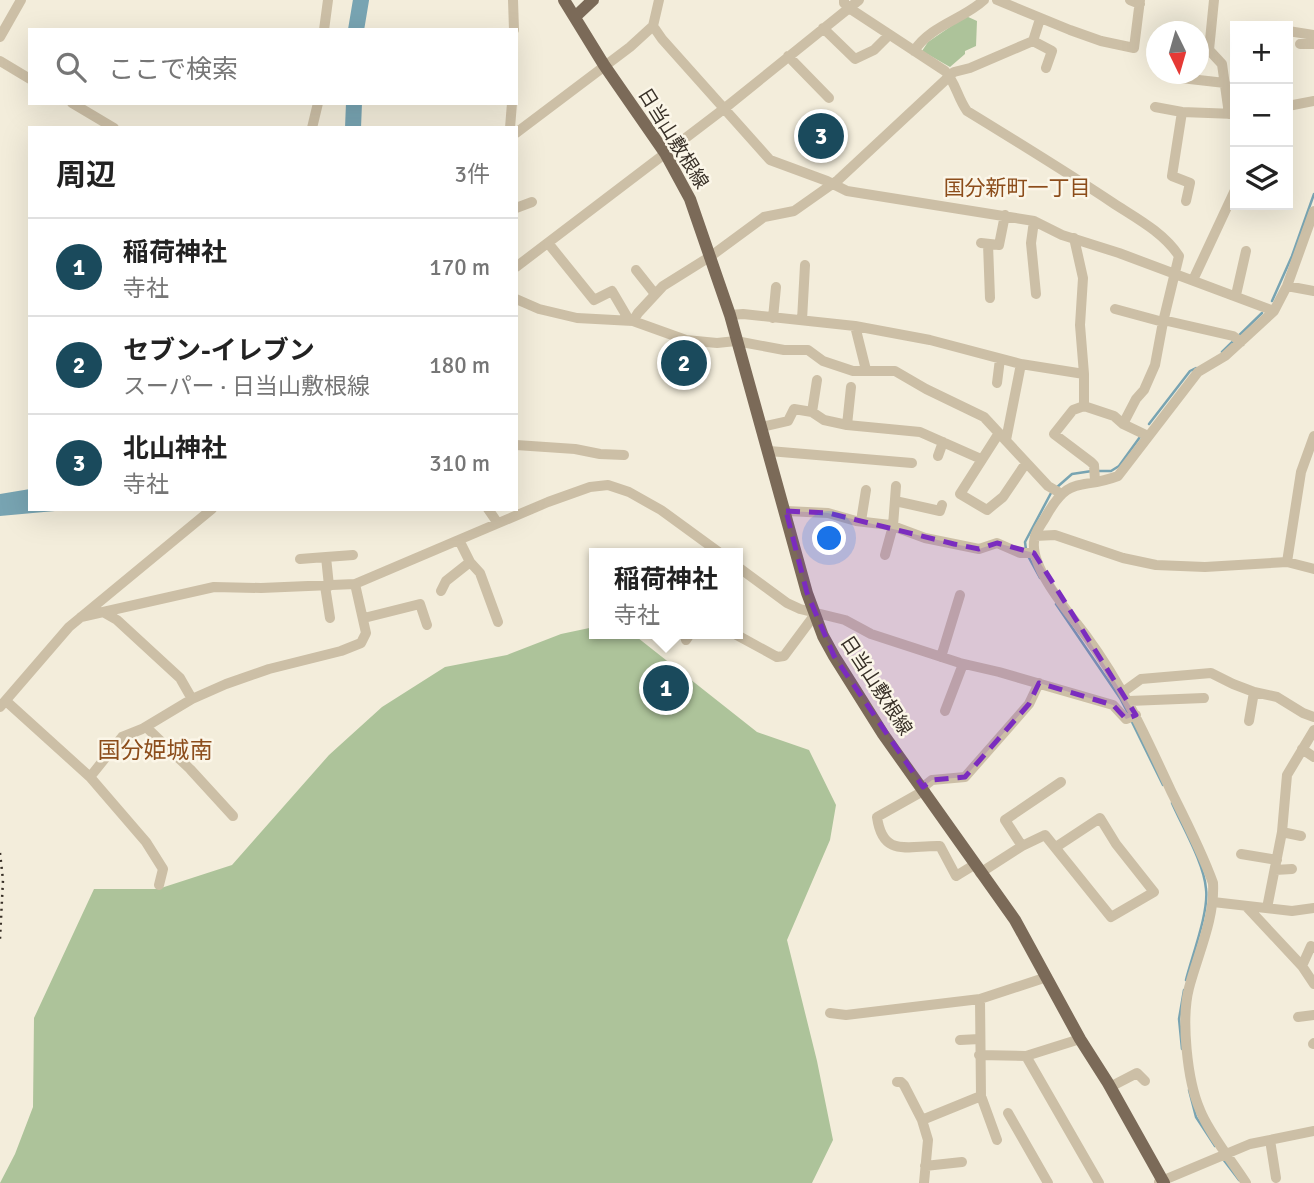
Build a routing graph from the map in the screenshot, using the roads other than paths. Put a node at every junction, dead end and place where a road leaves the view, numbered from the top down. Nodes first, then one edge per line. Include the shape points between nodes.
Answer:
1 (21, 0) edge
2 (328, 0) edge
3 (513, 0) edge
4 (564, 0) edge
5 (593, 0) edge
6 (659, 0) edge
7 (859, 0) edge
8 (984, 0) edge
9 (997, 0) edge
10 (1214, 0) edge
11 (1137, 1) edge
12 (846, 4) edge
13 (575, 17) junction
14 (1040, 19) junction
15 (1209, 25) edge
16 (653, 26) junction
17 (324, 28) edge
18 (514, 28) edge
19 (823, 28) junction
20 (1293, 32) edge
21 (889, 35) junction
22 (1314, 35) edge
23 (0, 37) edge
24 (1033, 41) junction
25 (1300, 44) dead end
26 (1314, 44) edge
27 (914, 51) junction
28 (1209, 54) edge
29 (788, 55) junction
30 (0, 61) edge
31 (604, 65) junction
32 (1046, 68) dead end
33 (950, 76) junction
34 (28, 78) edge
35 (1209, 81) edge
36 (1225, 83) junction
37 (830, 98) dead end
38 (1314, 101) edge
39 (75, 105) edge
40 (318, 105) edge
41 (512, 105) edge
42 (1230, 105) edge
43 (1293, 105) edge
44 (1155, 107) dead end
45 (724, 108) junction
46 (1182, 112) junction
47 (1230, 114) edge
48 (111, 126) edge
49 (312, 126) edge
50 (510, 126) edge
51 (518, 131) edge
52 (665, 153) junction
53 (832, 184) junction
54 (1186, 201) dead end
55 (1230, 201) edge
56 (532, 202) dead end
57 (518, 207) edge
58 (1314, 211) edge
59 (1005, 215) junction
60 (1034, 221) junction
61 (1074, 238) junction
62 (548, 243) junction
63 (1246, 251) dead end
64 (711, 256) junction
65 (805, 265) dead end
66 (518, 266) edge
67 (636, 270) dead end
68 (1175, 273) junction
69 (1193, 281) junction
70 (1287, 286) junction
71 (776, 287) dead end
72 (1314, 291) edge
73 (655, 294) junction
74 (1036, 294) dead end
75 (1236, 295) junction
76 (990, 298) dead end
77 (518, 300) edge
78 (1115, 309) dead end
79 (1274, 311) junction
80 (730, 315) junction
81 (773, 318) junction
82 (802, 320) junction
83 (631, 321) junction
84 (1163, 321) junction
85 (855, 326) junction
86 (1238, 340) junction
87 (736, 341) junction
88 (1000, 359) junction
89 (1021, 364) junction
90 (866, 370) junction
91 (1084, 374) junction
92 (817, 380) dead end
93 (997, 383) dead end
94 (852, 387) dead end
95 (1084, 406) junction
96 (812, 412) junction
97 (1123, 424) junction
98 (847, 425) junction
99 (762, 427) junction
100 (1002, 436) junction
101 (1148, 436) junction
102 (1314, 436) edge
103 (943, 442) junction
104 (518, 445) edge
105 (769, 451) junction
106 (624, 454) dead end
107 (938, 456) dead end
108 (981, 459) junction
109 (912, 463) dead end
110 (1026, 463) junction
111 (1095, 479) junction
112 (896, 486) dead end
113 (866, 490) dead end
114 (1060, 492) junction
115 (895, 502) junction
116 (942, 505) dead end
117 (210, 511) edge
118 (489, 511) edge
119 (786, 511) junction
120 (497, 522) junction
121 (861, 522) junction
122 (893, 526) junction
123 (1035, 536) junction
124 (459, 541) junction
125 (713, 548) edge
126 (1028, 553) junction
127 (353, 555) dead end
128 (885, 555) dead end
129 (326, 557) junction
130 (300, 559) dead end
131 (470, 562) junction
132 (1287, 562) junction
133 (1314, 569) edge
134 (743, 571) edge
135 (355, 584) junction
136 (327, 586) junction
137 (441, 591) dead end
138 (960, 596) dead end
139 (103, 612) junction
140 (816, 613) junction
141 (81, 617) junction
142 (330, 618) dead end
143 (363, 618) junction
144 (498, 622) dead end
145 (427, 625) dead end
146 (743, 638) edge
147 (941, 657) junction
148 (963, 664) junction
149 (1039, 683) junction
150 (1254, 692) junction
151 (1126, 696) junction
152 (1205, 698) dead end
153 (191, 699) junction
154 (3, 704) edge
155 (945, 711) dead end
156 (1132, 717) junction
157 (1314, 717) edge
158 (1249, 721) dead end
159 (146, 727) junction
160 (1314, 730) edge
161 (1303, 749) junction
162 (1314, 757) edge
163 (90, 777) junction
164 (1061, 782) dead end
165 (924, 789) junction
166 (233, 816) dead end
167 (1282, 832) junction
168 (1301, 836) dead end
169 (1021, 846) junction
170 (1056, 847) junction
171 (1241, 854) dead end
172 (1276, 865) junction
173 (977, 869) junction
174 (1292, 869) dead end
175 (159, 885) dead end
176 (1213, 902) junction
177 (1247, 906) junction
178 (1267, 908) junction
179 (1314, 908) edge
180 (1314, 948) edge
181 (1302, 966) junction
182 (1047, 977) junction
183 (1314, 984) edge
184 (980, 999) junction
185 (830, 1013) dead end
186 (1314, 1015) edge
187 (1298, 1017) dead end
188 (979, 1039) junction
189 (1080, 1039) junction
190 (960, 1040) dead end
191 (979, 1055) junction
192 (1026, 1056) junction
193 (1145, 1081) dead end
194 (897, 1082) dead end
195 (1110, 1087) junction
196 (981, 1096) junction
197 (1008, 1113) dead end
198 (922, 1120) junction
199 (1314, 1131) edge
200 (997, 1140) dead end
201 (1270, 1140) junction
202 (1227, 1154) junction
203 (962, 1162) dead end
204 (925, 1166) junction
205 (1276, 1178) dead end
206 (924, 1183) edge
207 (1048, 1183) edge
208 (1099, 1183) edge
209 (1161, 1183) edge
210 (1245, 1183) edge

1 - 23 street
2 - 17 street
3 - 18 street
4 - 13 main road, 日当山敷根線
5 - 13 main road
6 - 16 street
7 - 12 street
8 - 27 street via 941,26
9 - 14 street
10 - 15 street
11 - 14 street via 1134,48
12 - 19 street
12 - 21 street
13 - 31 main road, 日当山敷根線
14 - 24 street
16 - 31 street
16 - 45 street
19 - 21 street via 855,60
19 - 29 street
20 - 22 street
21 - 27 street
24 - 32 street via 1052,51
24 - 33 street
25 - 26 street
27 - 33 street
28 - 36 street via 1221,62
29 - 37 street
29 - 45 street
30 - 34 street
31 - 51 street
31 - 52 main road, 日当山敷根線
33 - 53 street
33 - 68 street via 967,111 1172,245 1180,256
35 - 36 street
36 - 42 street
38 - 43 street
39 - 48 street
40 - 49 street
41 - 50 street
44 - 46 street
45 - 52 street
45 - 53 street via 770,160
46 - 47 street
46 - 54 street via 1172,176 1190,183
52 - 62 street
52 - 64 main road, 日当山敷根線 via 690,199
53 - 59 street via 847,191
53 - 64 street via 794,211 764,217
55 - 69 street
56 - 57 street
58 - 70 street
59 - 60 street
59 - 76 street via 999,245 985,244
60 - 61 street
60 - 74 street via 1031,243
61 - 68 street
61 - 91 street via 1083,278
62 - 66 street
62 - 83 street via 594,300 612,291
63 - 75 street
64 - 73 street
64 - 80 main road, 日当山敷根線
65 - 82 street
67 - 73 street
68 - 69 street
68 - 84 street
69 - 75 street
70 - 72 street
70 - 79 street
71 - 81 street
73 - 83 street
75 - 79 street
77 - 83 street via 577,318
78 - 84 street
79 - 86 street
80 - 81 street
80 - 87 main road, 日当山敷根線
81 - 82 street
82 - 85 street
83 - 87 street via 686,340
84 - 86 street
84 - 97 street via 1155,365
85 - 88 street
85 - 90 street
86 - 101 street via 1225,356 1198,372
87 - 90 street via 808,350 822,361 853,371
87 - 99 main road, 日当山敷根線
88 - 89 street
88 - 93 street
89 - 91 street
89 - 100 street
90 - 100 street via 895,371 984,417
91 - 95 street
92 - 96 street
94 - 98 street
95 - 97 street
95 - 111 street via 1073,411 1054,434 1094,465
96 - 98 street
96 - 99 street via 794,410 788,421
97 - 101 street
98 - 103 street via 920,432
99 - 105 main road, 日当山敷根線
100 - 108 street
100 - 110 street
101 - 111 street via 1118,476 1104,482
102 - 132 street via 1301,472
103 - 107 street
103 - 108 street
104 - 106 street
105 - 109 street
105 - 119 main road, 日当山敷根線
108 - 110 street via 960,494 987,510
110 - 114 street
111 - 114 street
112 - 115 street
113 - 121 street
114 - 123 street
115 - 116 street via 940,511
115 - 122 street
117 - 141 street
118 - 120 street
119 - 121 street via 828,513
119 - 140 main road, 日当山敷根線
120 - 124 street
120 - 125 street via 590,487 608,485 661,510
121 - 122 street
122 - 126 street via 979,549 997,543
122 - 128 street
123 - 126 street
123 - 132 street via 1055,535 1156,565
124 - 131 street
124 - 135 street
126 - 151 street
127 - 129 street
129 - 130 street
129 - 136 street
131 - 137 street via 446,581
131 - 144 street via 480,573
132 - 133 street
134 - 140 street via 787,603
135 - 136 street
135 - 143 street
136 - 139 street via 214,587
136 - 142 street
138 - 147 street
139 - 141 street
139 - 153 street via 180,678
140 - 146 street via 784,656 777,657
140 - 147 street
140 - 165 main road, 日当山敷根線 via 834,656
141 - 154 street
143 - 145 street via 420,604
143 - 153 street via 363,640 349,648 269,668
147 - 148 street
148 - 149 street
148 - 155 street
149 - 156 street via 1113,705
149 - 165 street via 1029,704 965,777 932,780
150 - 151 street via 1211,673 1141,680
150 - 157 street via 1277,697
150 - 158 street
151 - 152 street via 1183,704
151 - 156 street
153 - 159 street
154 - 163 street
156 - 176 street via 1208,869
159 - 163 street via 122,737
159 - 166 street
160 - 161 street
161 - 162 street
161 - 167 street via 1287,775
163 - 175 street via 146,842 163,869
164 - 169 street via 1005,820
165 - 173 main road, 日当山敷根線
165 - 173 street via 877,817 879,833 888,844 899,847 940,846 956,876
167 - 168 street
167 - 172 street
169 - 170 street via 1045,835
169 - 173 street
170 - 170 street via 1111,917 1154,892 1100,818
171 - 172 street
172 - 174 street
172 - 178 street
173 - 182 main road, 日当山敷根線 via 1015,919
176 - 177 street
176 - 202 street via 1188,992 1185,1030 1200,1110
177 - 178 street
177 - 181 street
178 - 179 street
180 - 181 street via 1311,946
181 - 183 street
182 - 184 street
182 - 189 main road, 日当山敷根線
184 - 185 street
184 - 188 street
186 - 187 street
188 - 190 street
188 - 191 street
189 - 192 street
189 - 195 main road, 日当山敷根線
191 - 192 street
191 - 196 street
192 - 208 street
193 - 195 street via 1137,1073
194 - 198 street via 904,1085
195 - 209 main road, 日当山敷根線
196 - 198 street
196 - 200 street
197 - 207 street
198 - 204 street via 929,1140
199 - 201 street
201 - 202 street
201 - 205 street
202 - 209 street
202 - 210 street
203 - 204 street
204 - 206 street

